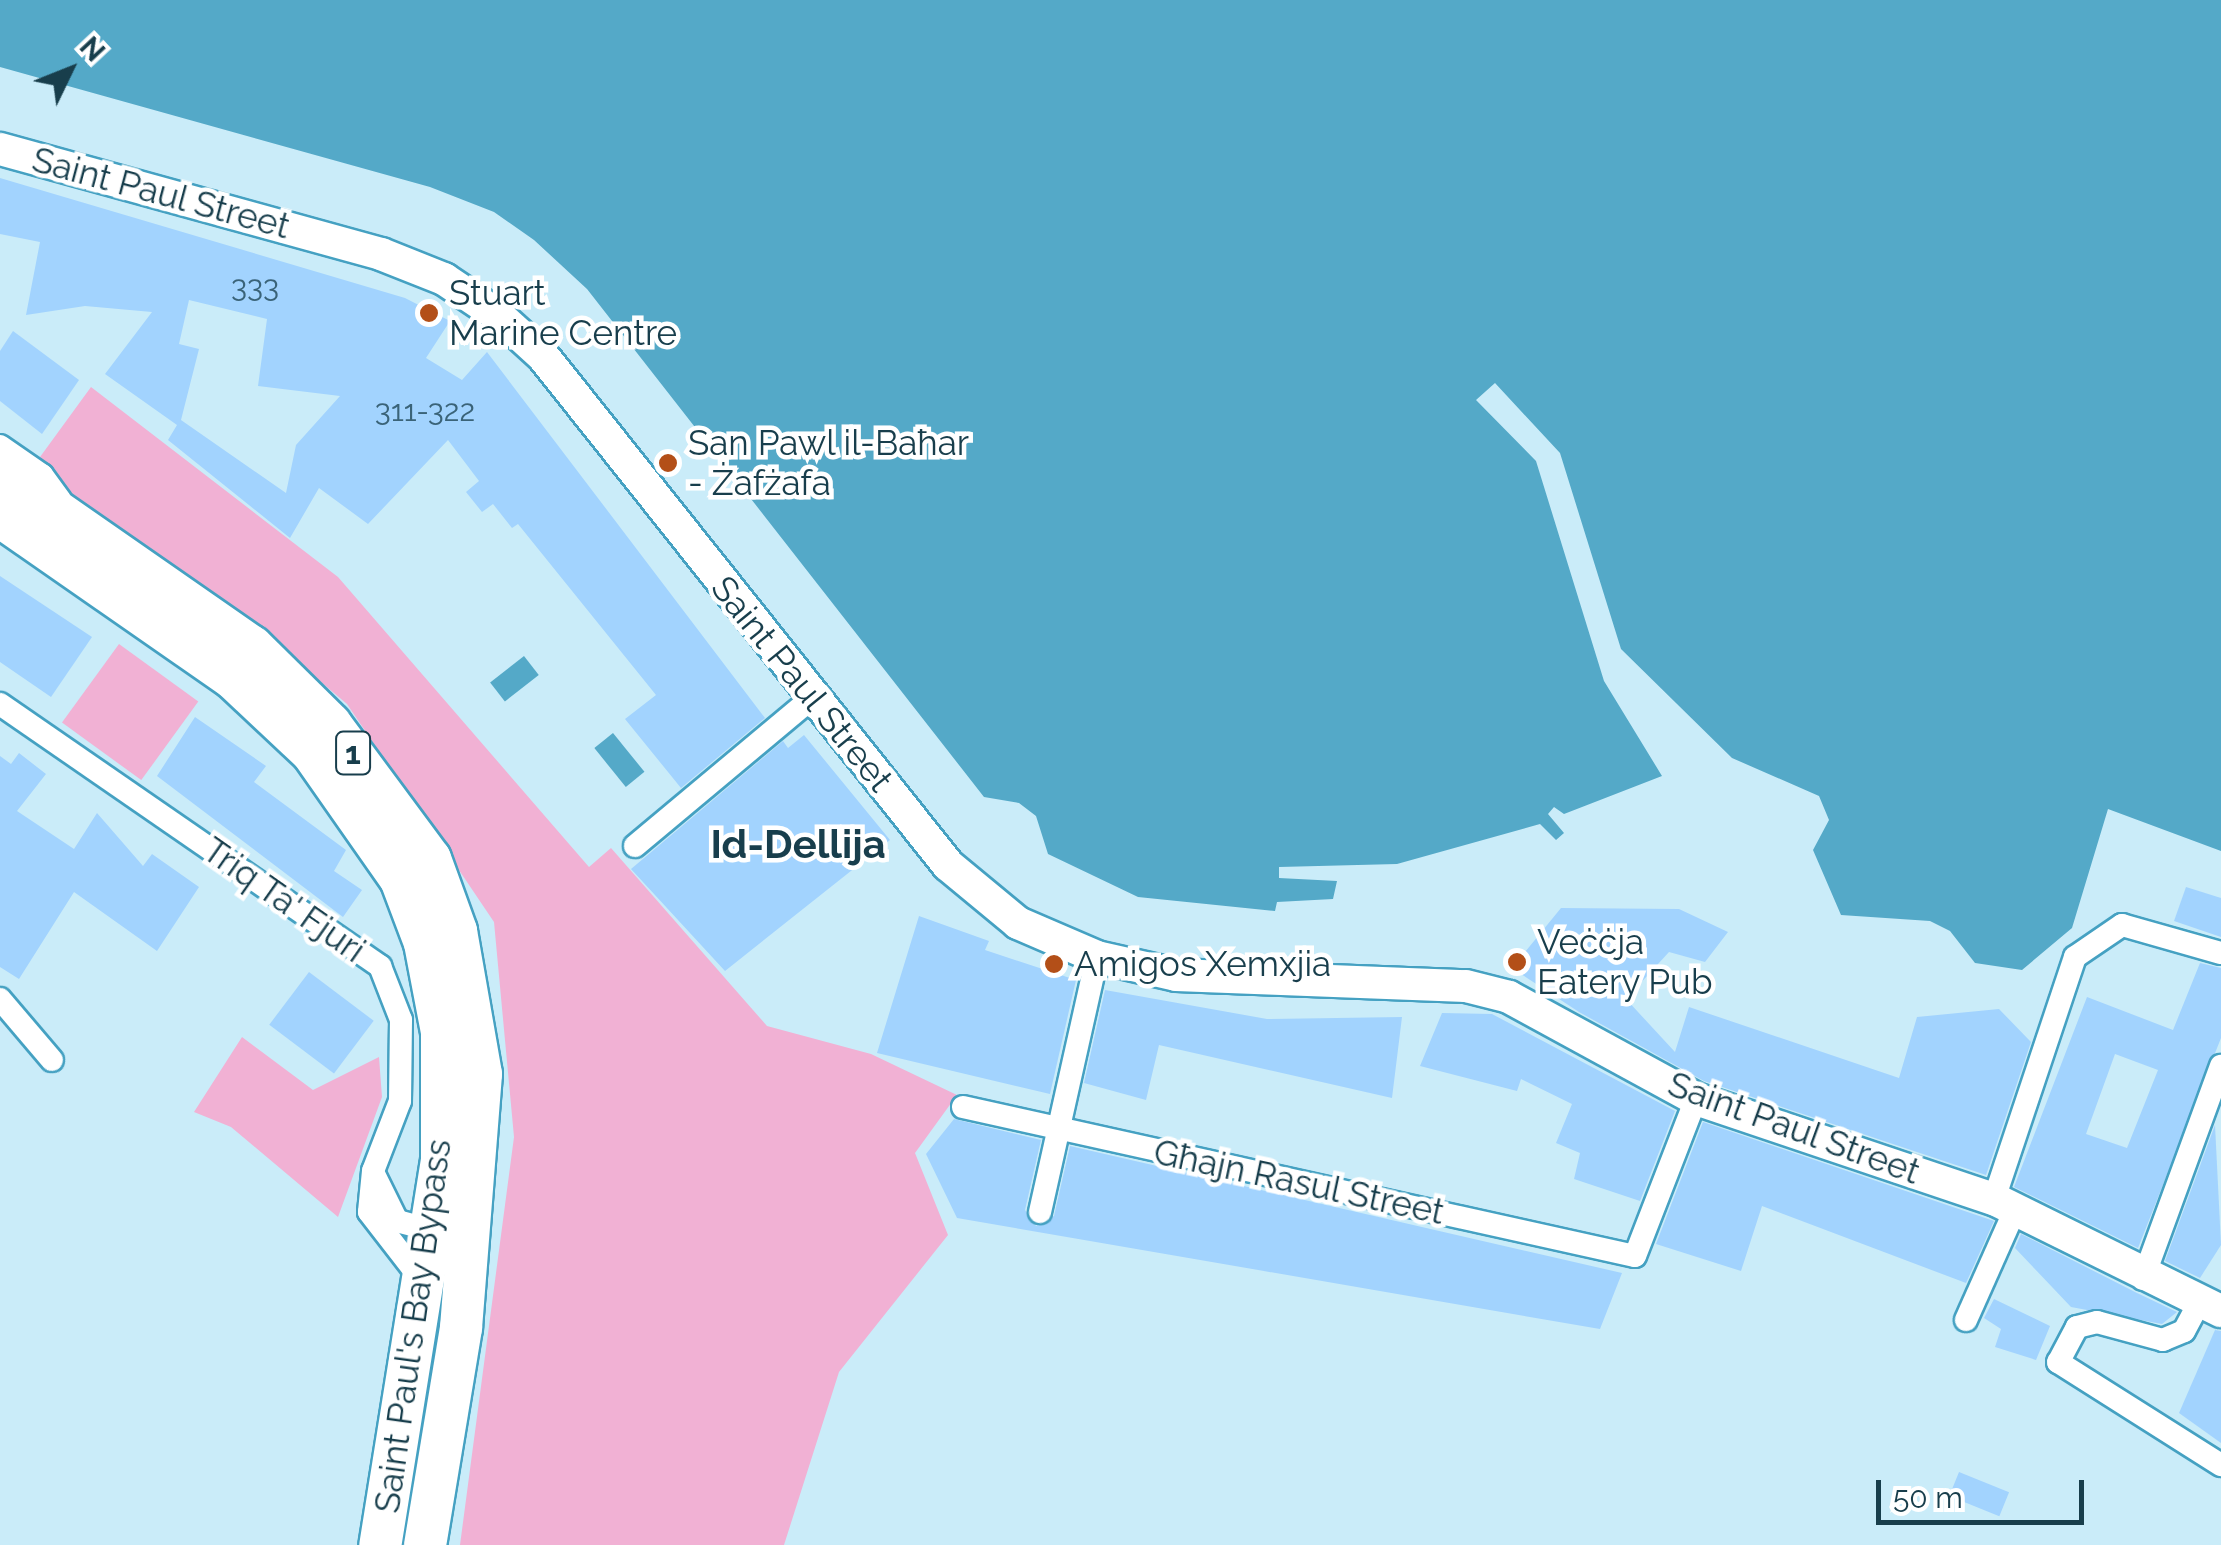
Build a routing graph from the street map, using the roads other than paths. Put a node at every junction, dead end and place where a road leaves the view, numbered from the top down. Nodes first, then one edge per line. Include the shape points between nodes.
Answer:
1 (0, 149) edge
2 (0, 446) edge
3 (0, 472) edge
4 (0, 516) edge
5 (76, 524) junction
6 (812, 698) junction
7 (0, 704) edge
8 (635, 846) dead end
9 (2221, 953) edge
10 (1097, 957) junction
11 (0, 999) edge
12 (52, 1060) dead end
13 (2221, 1066) edge
14 (1696, 1099) junction
15 (963, 1106) dead end
16 (2213, 1107) edge
17 (1056, 1129) junction
18 (373, 1171) junction
19 (478, 1175) junction
20 (2004, 1205) junction
21 (436, 1211) junction
22 (1040, 1212) dead end
23 (2143, 1278) junction
24 (426, 1285) junction
25 (2210, 1306) edge
26 (1966, 1320) dead end
27 (2221, 1464) edge
28 (380, 1545) edge
29 (426, 1545) edge

1 - 6 street, Saint Paul Street via 382,254 444,279 499,316 543,356
2 - 5 street, Saint Paul's Bay Bypass via 42,475
3 - 5 highway, Saint Paul's Bay Bypass / 1
4 - 21 highway, Saint Paul's Bay Bypass / 1 via 232,677 312,752 401,879 425,943 442,1032
5 - 19 highway, Saint Paul's Bay Bypass / 1 via 252,647 330,724 430,859 456,932 472,1014 481,1074
6 - 8 street
6 - 10 street, Saint Paul Street via 948,865 1018,922
7 - 18 street, Triq Ta' Fjuri via 380,966 401,1020 400,1101
9 - 20 street via 2122,925 2075,957
10 - 14 street, Saint Paul Street via 1176,975 1466,986 1509,997
10 - 17 street
11 - 12 street
13 - 16 street
14 - 17 street, Għajn Rasul Street via 1635,1256
14 - 20 street, Saint Paul Street
15 - 17 street, Għajn Rasul Street
16 - 23 street
17 - 22 street
18 - 21 street via 397,1222 420,1227
18 - 24 street, Triq Ta' Fjuri via 369,1212
19 - 24 street via 452,1255
19 - 29 highway, Saint Paul's Bay Bypass / 1
20 - 23 street, Saint Paul Street
20 - 26 street
21 - 24 highway, Saint Paul's Bay Bypass / 1
23 - 25 street, Saint Paul Street
24 - 28 highway, Saint Paul's Bay Bypass / 1
25 - 27 street via 2164,1340 2097,1322 2077,1327 2058,1362

